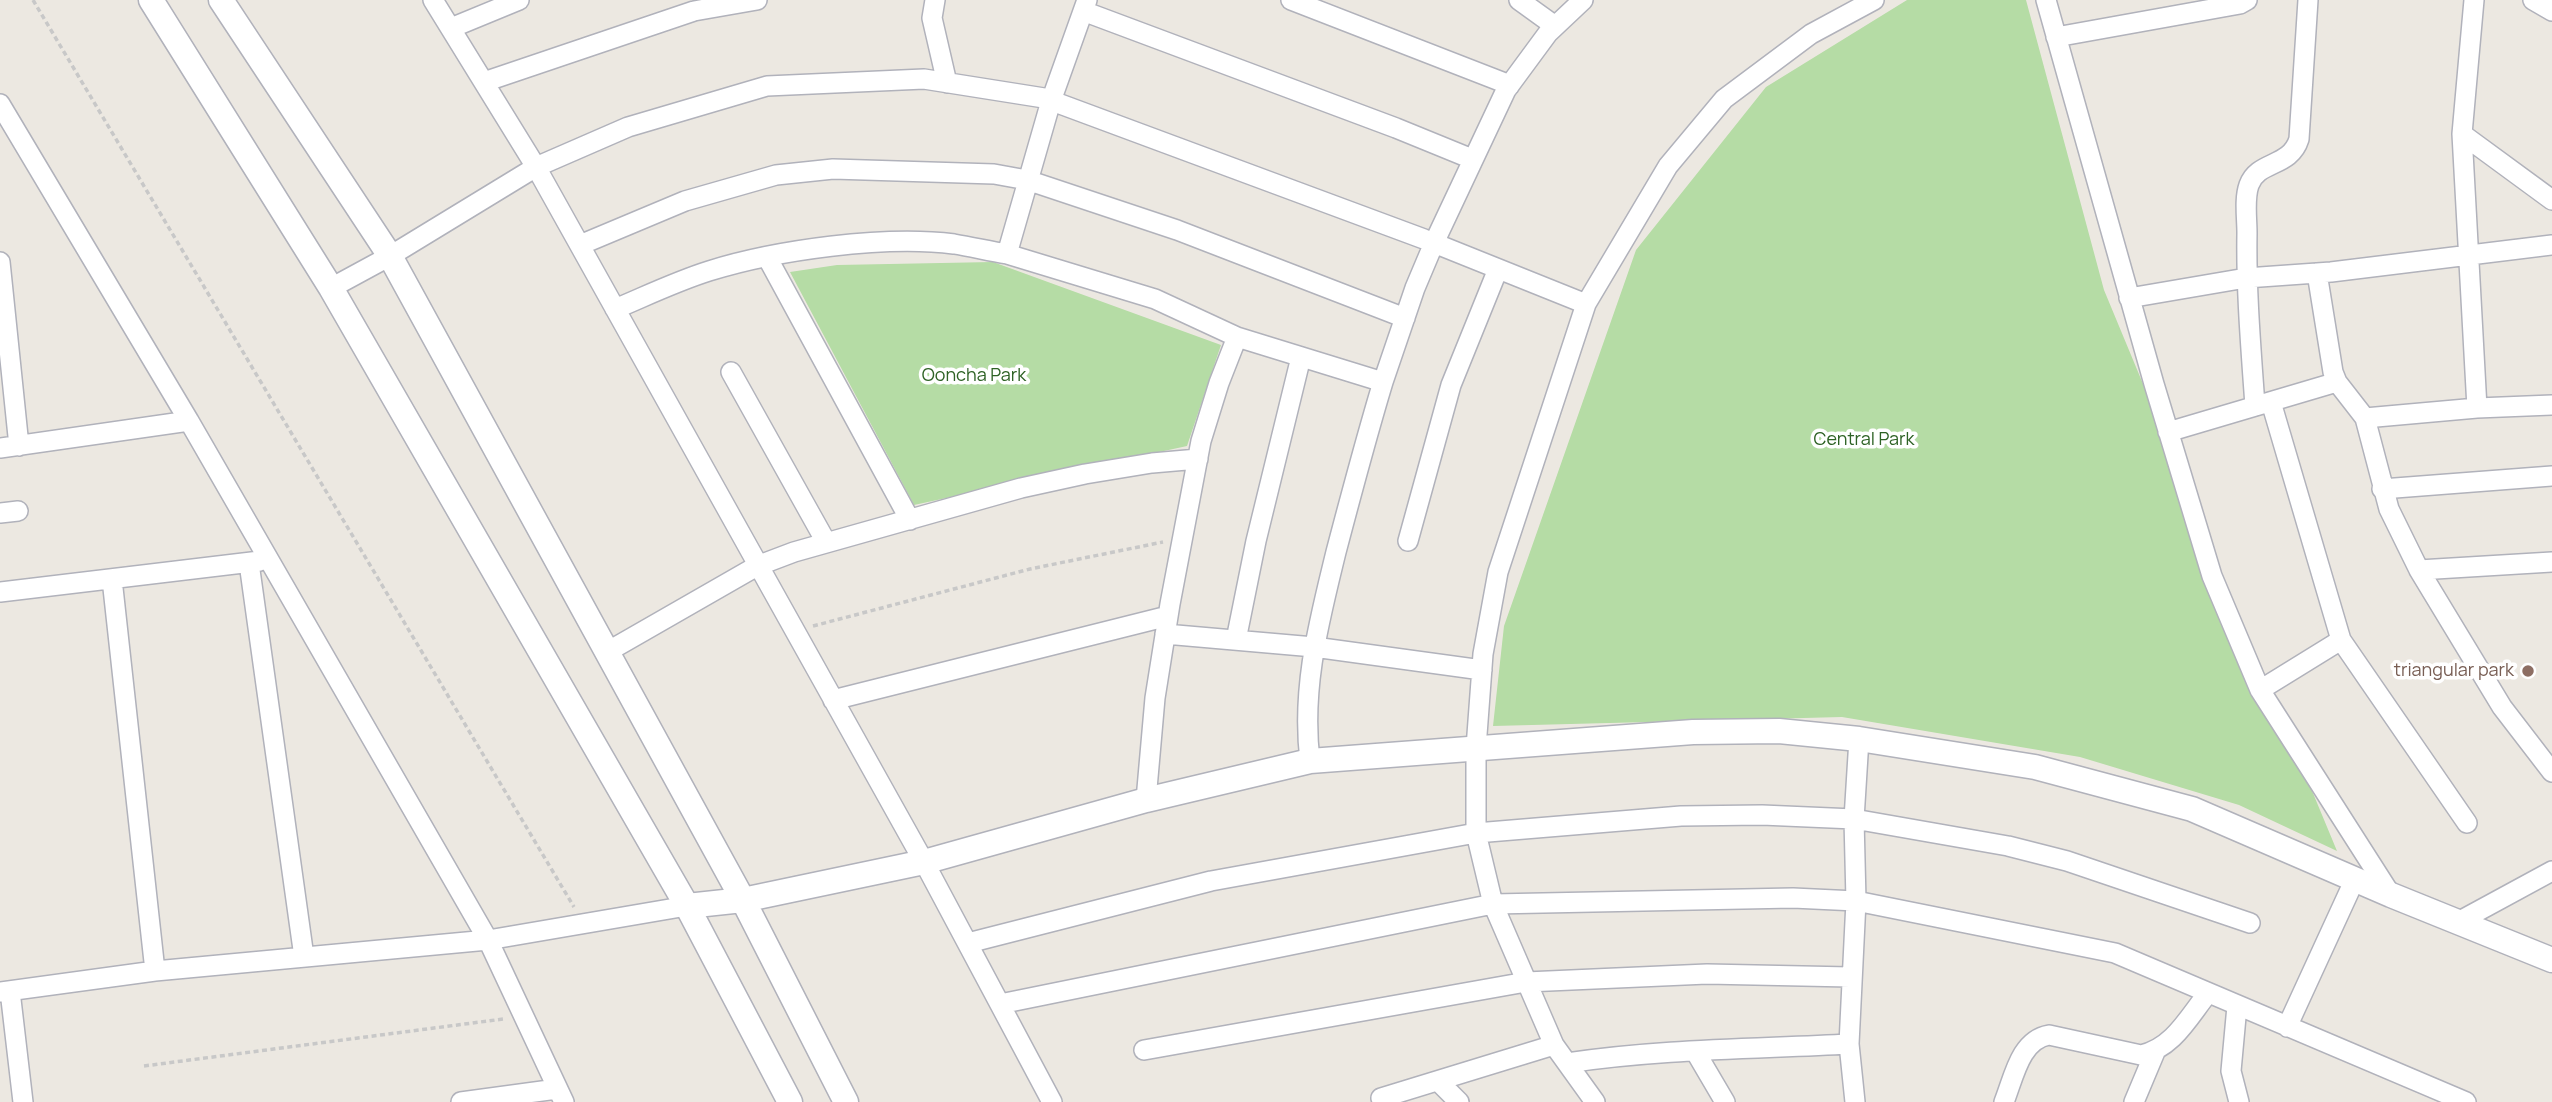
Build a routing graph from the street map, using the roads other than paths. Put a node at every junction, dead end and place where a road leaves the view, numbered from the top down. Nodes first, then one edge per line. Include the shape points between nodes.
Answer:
1 (151, 0) edge
2 (221, 0) edge
3 (433, 0) edge
4 (519, 0) edge
5 (757, 0) edge
6 (935, 0) edge
7 (1291, 0) edge
8 (1519, 0) edge
9 (1583, 0) edge
10 (1874, 0) edge
11 (2046, 0) edge
12 (2247, 0) edge
13 (2308, 0) edge
14 (2474, 0) edge
15 (2533, 0) edge
16 (1085, 5) edge
17 (2552, 11) edge
18 (1555, 26) junction
19 (451, 29) junction
20 (2056, 37) junction
21 (484, 82) junction
22 (947, 83) junction
23 (1510, 85) junction
24 (1051, 101) junction
25 (0, 104) edge
26 (2462, 134) junction
27 (1472, 159) junction
28 (536, 167) junction
29 (1027, 180) junction
30 (2552, 200) edge
31 (1434, 243) junction
32 (580, 245) junction
33 (2552, 245) edge
34 (1007, 254) junction
35 (390, 256) junction
36 (766, 257) junction
37 (2467, 257) junction
38 (0, 262) edge
39 (1498, 269) junction
40 (2317, 273) junction
41 (2246, 278) junction
42 (331, 288) junction
43 (2129, 298) junction
44 (1586, 304) junction
45 (615, 309) junction
46 (1405, 317) junction
47 (1237, 337) junction
48 (1301, 357) junction
49 (731, 372) dead end
50 (1383, 382) junction
51 (2337, 382) junction
52 (2263, 404) junction
53 (2552, 405) edge
54 (2477, 408) junction
55 (2365, 418) junction
56 (189, 421) junction
57 (2168, 432) junction
58 (9, 447) edge
59 (1198, 459) junction
60 (2552, 475) edge
61 (2382, 489) junction
62 (910, 520) junction
63 (826, 541) junction
64 (1408, 541) dead end
65 (270, 560) junction
66 (2552, 562) edge
67 (248, 563) junction
68 (757, 566) junction
69 (2418, 570) junction
70 (112, 579) junction
71 (0, 592) edge
72 (1166, 625) junction
73 (1236, 640) junction
74 (2341, 640) junction
75 (1314, 647) junction
76 (607, 652) junction
77 (1482, 670) junction
78 (2260, 690) junction
79 (833, 700) junction
80 (1859, 740) junction
81 (1476, 748) junction
82 (1310, 761) junction
83 (2552, 772) edge
84 (1146, 800) junction
85 (1854, 819) junction
86 (2467, 823) dead end
87 (1476, 833) junction
88 (925, 862) junction
89 (2552, 871) edge
90 (2355, 879) junction
91 (2391, 895) junction
92 (743, 900) junction
93 (1856, 901) junction
94 (1493, 904) junction
95 (687, 906) junction
96 (2458, 922) junction
97 (2249, 923) dead end
98 (488, 940) junction
99 (968, 943) junction
100 (304, 957) junction
101 (2552, 960) edge
102 (155, 971) junction
103 (1850, 977) junction
104 (1526, 982) junction
105 (5, 991) edge
106 (2208, 993) junction
107 (1000, 1004) junction
108 (2238, 1006) junction
109 (2287, 1027) junction
110 (1849, 1044) junction
111 (1554, 1045) junction
112 (1144, 1050) dead end
113 (1695, 1051) junction
114 (2155, 1052) junction
115 (1567, 1063) junction
116 (1438, 1081) junction
117 (20, 1082) junction
118 (0, 1084) edge
119 (561, 1096) edge
120 (1376, 1101) edge
121 (23, 1102) edge
122 (461, 1102) edge
123 (790, 1102) edge
124 (846, 1102) edge
125 (1052, 1102) edge
126 (1459, 1102) edge
127 (1595, 1102) edge
128 (1724, 1102) edge
129 (1855, 1102) edge
130 (2004, 1102) edge
131 (2134, 1102) edge
132 (2239, 1102) edge
133 (2466, 1102) edge

1 - 42 street
2 - 35 street
3 - 19 street
4 - 19 street
5 - 21 street via 694,10
6 - 22 street via 932,18
7 - 23 street
8 - 18 street
9 - 18 street
10 - 44 street via 1811,34 1724,99 1668,166
11 - 20 street
12 - 20 street
13 - 41 street via 2299,139 2289,156 2263,169 2250,183
14 - 26 street
15 - 17 street
16 - 24 street
16 - 27 street
18 - 23 street
19 - 21 street
20 - 43 street
21 - 28 street
22 - 24 street
22 - 28 street via 923,79 767,86 628,127
23 - 27 street
24 - 29 street
24 - 31 street
25 - 56 street
26 - 30 street
26 - 37 street
27 - 31 street
28 - 32 street
28 - 35 street
29 - 32 street via 994,174 833,169 776,175 685,201
29 - 34 street
29 - 46 street via 1177,230
31 - 39 street
31 - 46 street
32 - 45 street
33 - 37 street
34 - 36 street via 952,244 902,243
34 - 47 street via 1154,299
35 - 42 street
35 - 76 street
36 - 45 street via 710,271
36 - 62 street
37 - 40 street
37 - 54 street
38 - 58 street
39 - 44 street
39 - 64 street via 1451,385
40 - 41 street
40 - 51 street
41 - 43 street
41 - 52 street
42 - 95 street
43 - 57 street
44 - 77 street via 1498,572
45 - 68 street
46 - 50 street
47 - 48 street
47 - 59 street
48 - 50 street
48 - 73 street
49 - 63 street
50 - 75 street
51 - 52 street
51 - 55 street
52 - 57 street
52 - 74 street
53 - 54 street
54 - 55 street
55 - 61 street
56 - 58 street
56 - 65 street
57 - 78 street via 2211,576
59 - 62 street via 1085,474
59 - 72 street
60 - 61 street
61 - 69 street
62 - 63 street
63 - 68 street
65 - 67 street
65 - 98 street
66 - 69 street
67 - 70 street
67 - 100 street
68 - 76 street
68 - 79 street
69 - 83 street via 2502,707
70 - 71 street
70 - 102 street
72 - 73 street
72 - 79 street
72 - 84 street via 1154,698
73 - 75 street
74 - 78 street
74 - 86 street
75 - 77 street
75 - 82 street via 1306,728
76 - 92 street
77 - 81 street
78 - 91 street
79 - 88 street
80 - 81 street via 1779,731 1693,732
80 - 85 street
80 - 90 street via 2035,767 2192,809
81 - 82 street
81 - 87 street
82 - 84 street
84 - 88 street
85 - 87 street via 1681,817
85 - 93 street
85 - 97 street via 2067,861
87 - 94 street
87 - 99 street via 1211,881
88 - 92 street
88 - 99 street
89 - 96 street
90 - 91 street
90 - 109 street
91 - 96 street
92 - 95 street
92 - 124 street
93 - 94 street via 1793,898
93 - 103 street
93 - 106 street via 2115,953
94 - 104 street
94 - 107 street
95 - 98 street
95 - 123 street
96 - 101 street
98 - 100 street
98 - 119 street
99 - 107 street
100 - 102 street
102 - 105 street
103 - 104 street via 1707,974
103 - 110 street
104 - 111 street
104 - 112 street
105 - 117 street
106 - 108 street
106 - 114 street via 2167,1045
107 - 125 street
108 - 109 street
108 - 132 street via 2231,1071
109 - 133 street
110 - 113 street
110 - 129 street
111 - 115 street
111 - 116 street
113 - 115 street
113 - 128 street
114 - 130 street via 2141,1055 2041,1036 2026,1046
114 - 131 street
115 - 127 street
116 - 120 street
116 - 126 street
117 - 118 street
117 - 121 street
119 - 122 street

